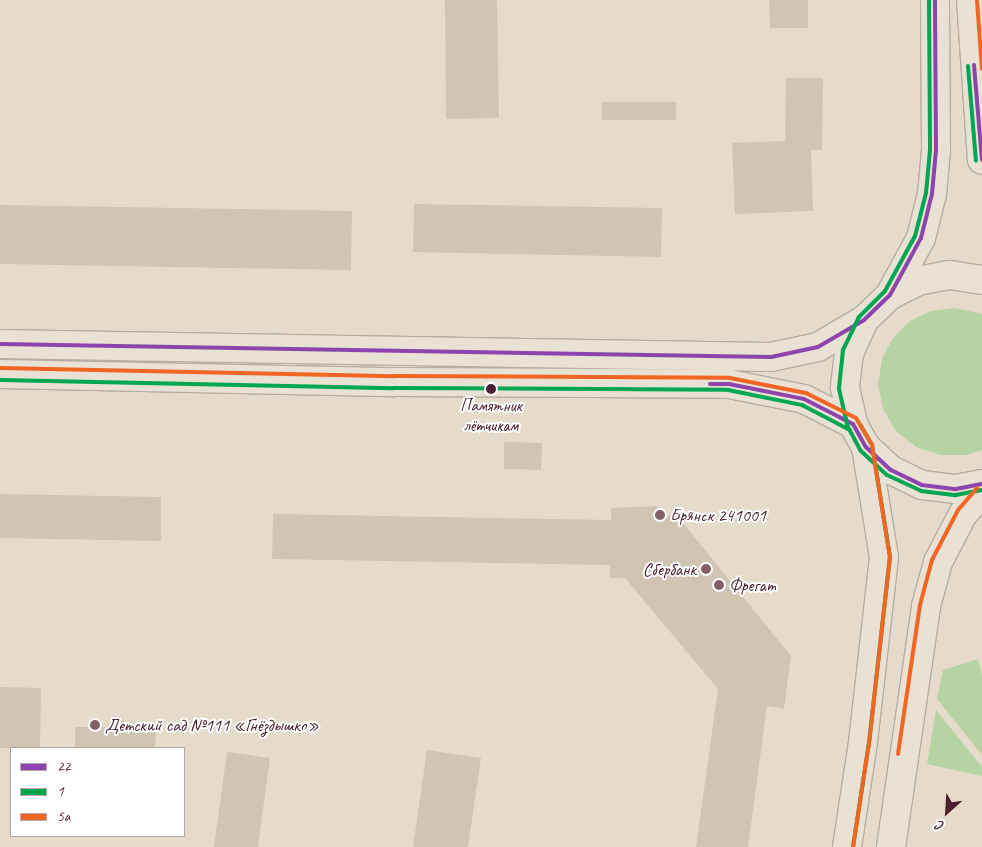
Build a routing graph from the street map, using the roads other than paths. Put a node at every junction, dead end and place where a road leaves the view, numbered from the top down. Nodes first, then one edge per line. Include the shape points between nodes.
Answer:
1 (935, 0) edge
2 (971, 0) edge
3 (982, 160) edge
4 (982, 280) edge
5 (890, 295) junction
6 (864, 320) junction
7 (0, 344) edge
8 (0, 374) edge
9 (860, 435) junction
10 (982, 484) edge
11 (982, 492) edge
12 (848, 847) edge
13 (890, 847) edge

1 - 5 main road via 936,150 932,194 922,238
2 - 3 main road
4 - 5 main road via 941,277 918,281
5 - 6 main road
6 - 7 main road via 818,347 772,357
6 - 9 main road via 849,353 845,388
8 - 9 main road via 394,382 729,384 804,399
9 - 10 main road via 891,470 922,485 956,490
9 - 12 main road via 884,557
11 - 13 main road via 963,514 938,562 926,606

